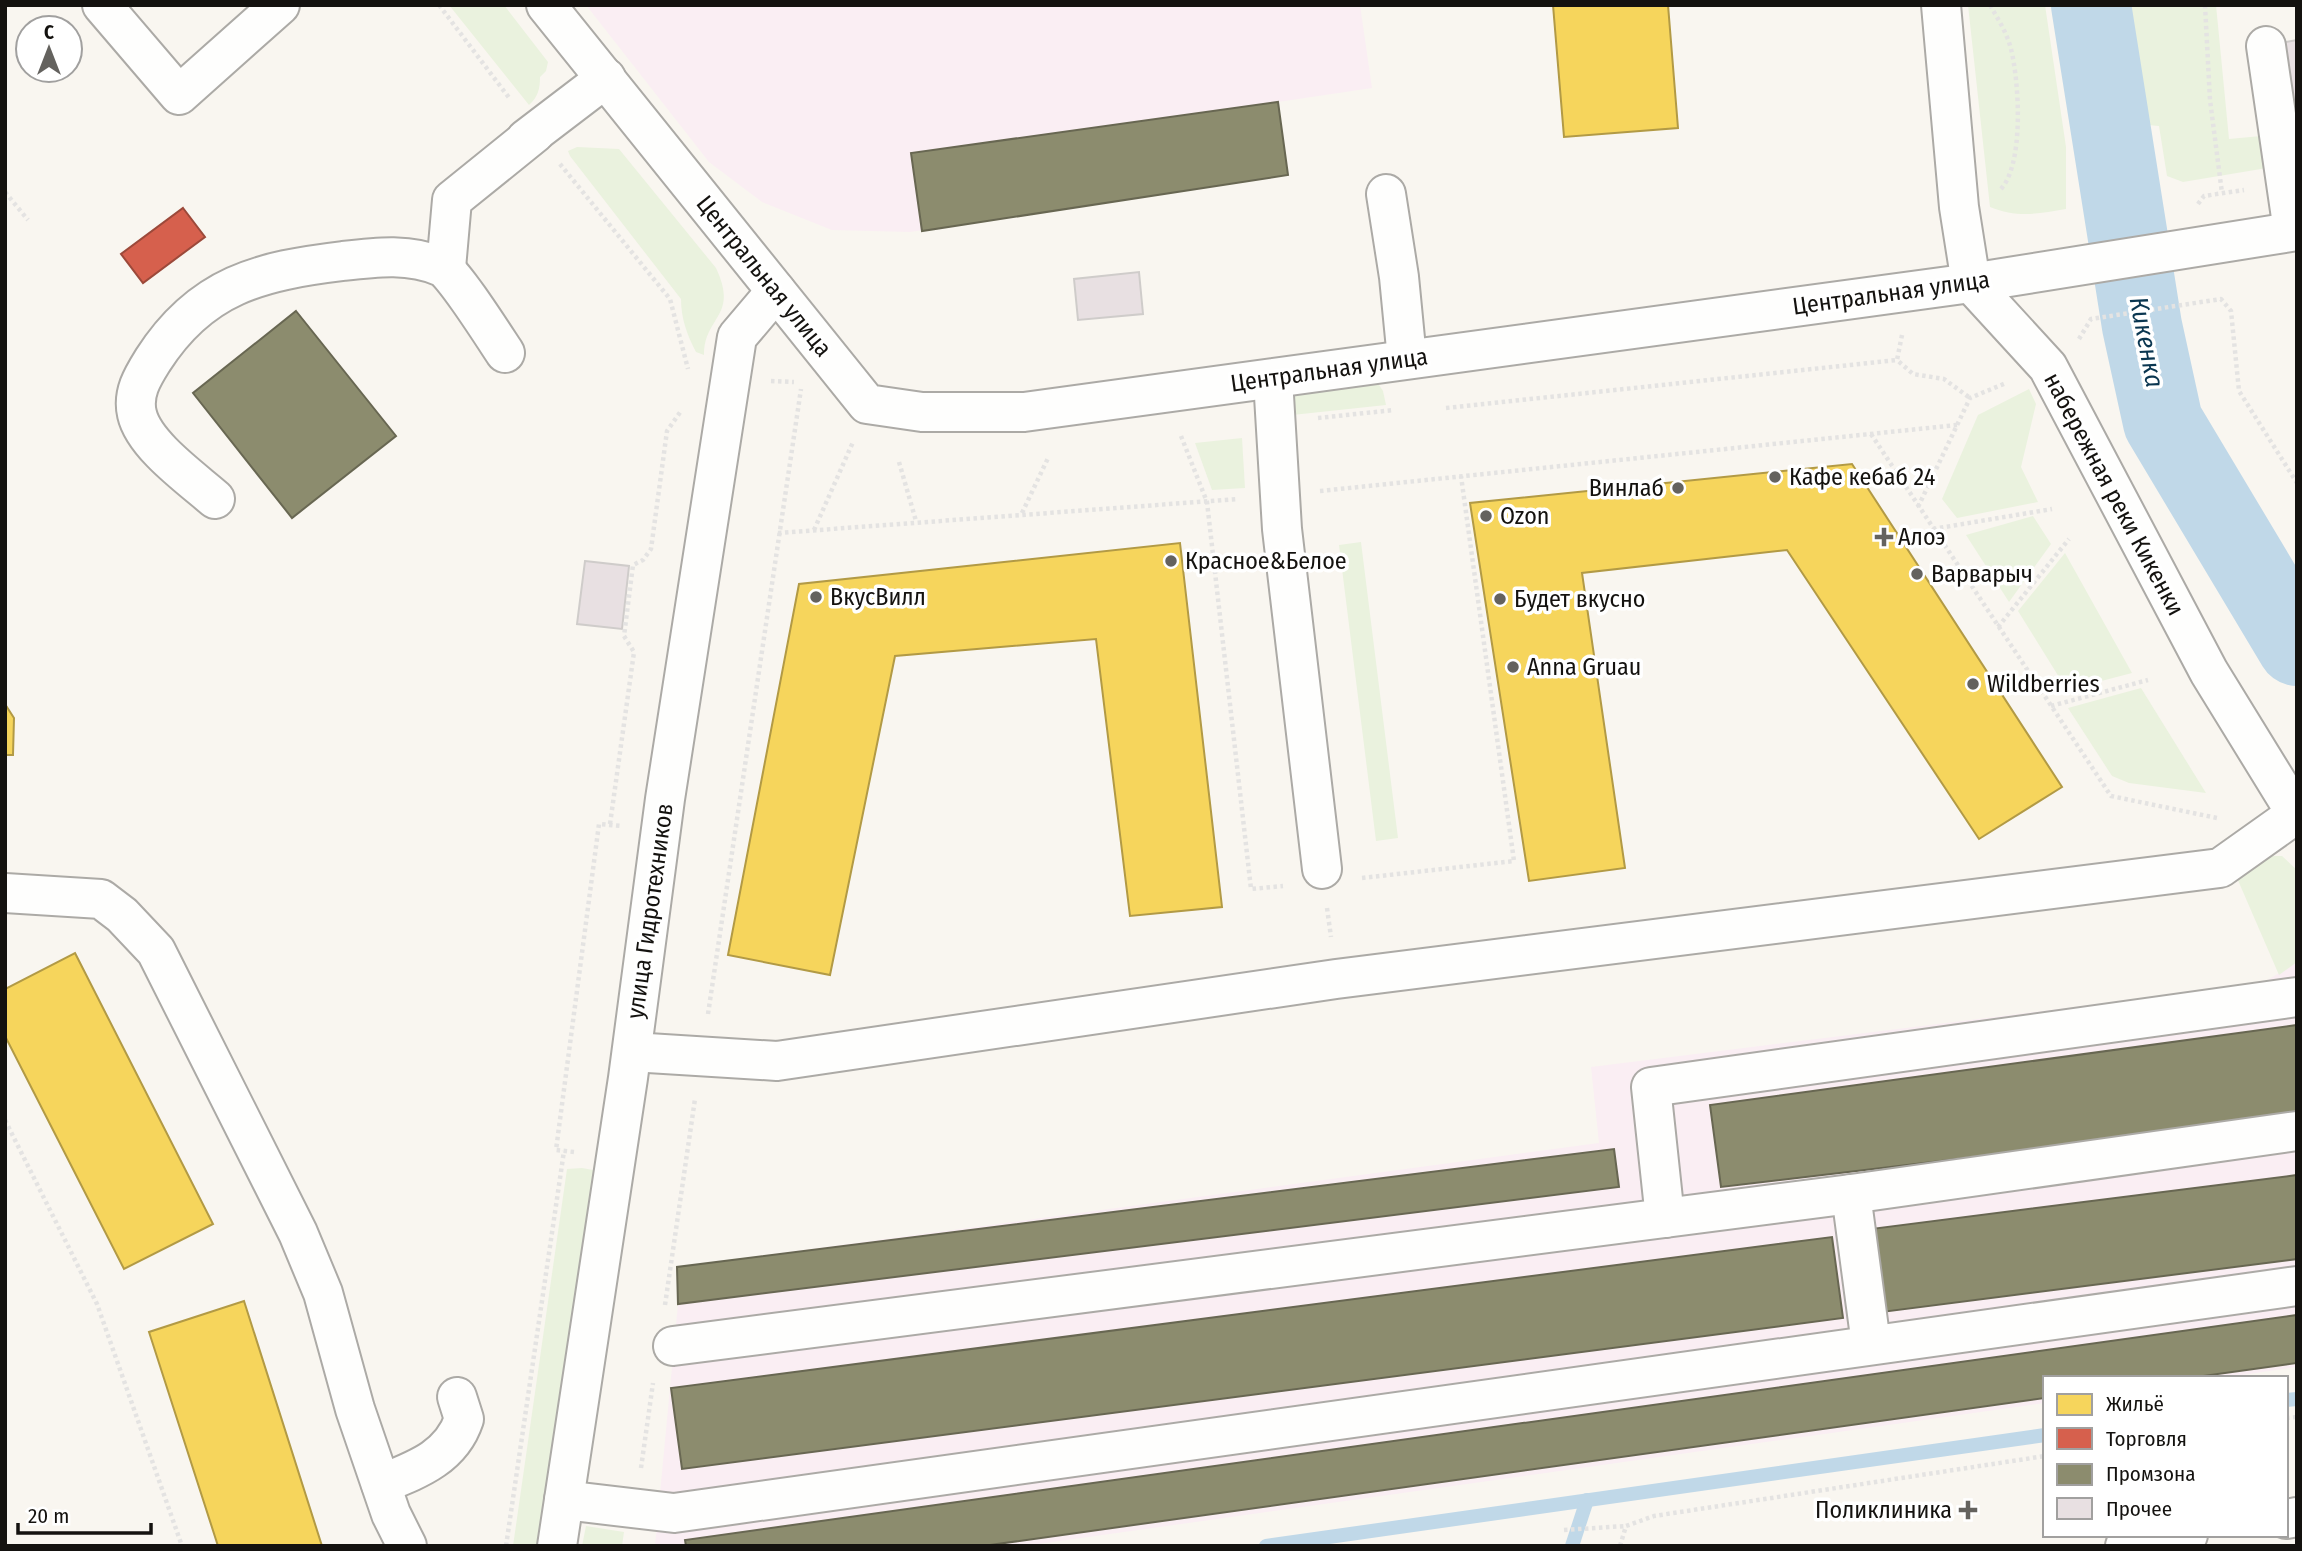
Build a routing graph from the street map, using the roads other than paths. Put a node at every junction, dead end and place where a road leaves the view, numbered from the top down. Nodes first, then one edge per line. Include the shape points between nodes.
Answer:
1 (103, 5) edge
2 (280, 5) edge
3 (545, 5) edge
4 (1941, 5) edge
5 (2266, 46) dead end
6 (606, 78) junction
7 (1386, 194) dead end
8 (2295, 231) edge
9 (446, 268) junction
10 (1971, 283) junction
11 (776, 291) junction
12 (505, 353) dead end
13 (1407, 359) junction
14 (1273, 379) junction
15 (215, 499) dead end
16 (2296, 815) edge
17 (1323, 876) road end
18 (5, 893) edge
19 (2297, 997) edge
20 (632, 1052) junction
21 (2297, 1131) edge
22 (1851, 1194) junction
23 (1665, 1218) junction
24 (2297, 1286) edge
25 (1871, 1344) junction
26 (664, 1361) road end
27 (457, 1398) dead end
28 (381, 1484) junction
29 (564, 1500) junction
30 (2177, 1537) edge
31 (407, 1546) edge
32 (557, 1546) edge
33 (2125, 1546) edge

1 - 2 street via 179,95
3 - 6 street, Центральная улица
4 - 10 street via 1959,207
5 - 8 street
6 - 9 street via 452,200
6 - 11 street, Центральная улица
7 - 13 street
8 - 10 street, Центральная улица
9 - 12 street
9 - 15 street via 410,257 377,257 248,278 207,301 170,333 138,387 136,413 152,441
10 - 13 street, Центральная улица
10 - 16 street, набережная реки Кикенки via 2048,367 2209,672
11 - 14 street, Центральная улица via 867,404 922,412 1024,412
11 - 20 street, улица Гидротехников via 737,337 665,799
13 - 14 street, Центральная улица
14 - 17 street via 1279,496
16 - 20 street via 2220,868 1336,979 777,1061
18 - 28 street via 101,899 156,951 298,1233 323,1293
19 - 23 street via 1651,1087
20 - 29 street, улица Гидротехников
21 - 22 street
22 - 23 street
22 - 25 street
23 - 26 street
24 - 25 street
25 - 29 street via 674,1513
27 - 28 street via 464,1419 453,1443 421,1469
28 - 31 street
29 - 32 street, улица Гидротехников
30 - 33 street

